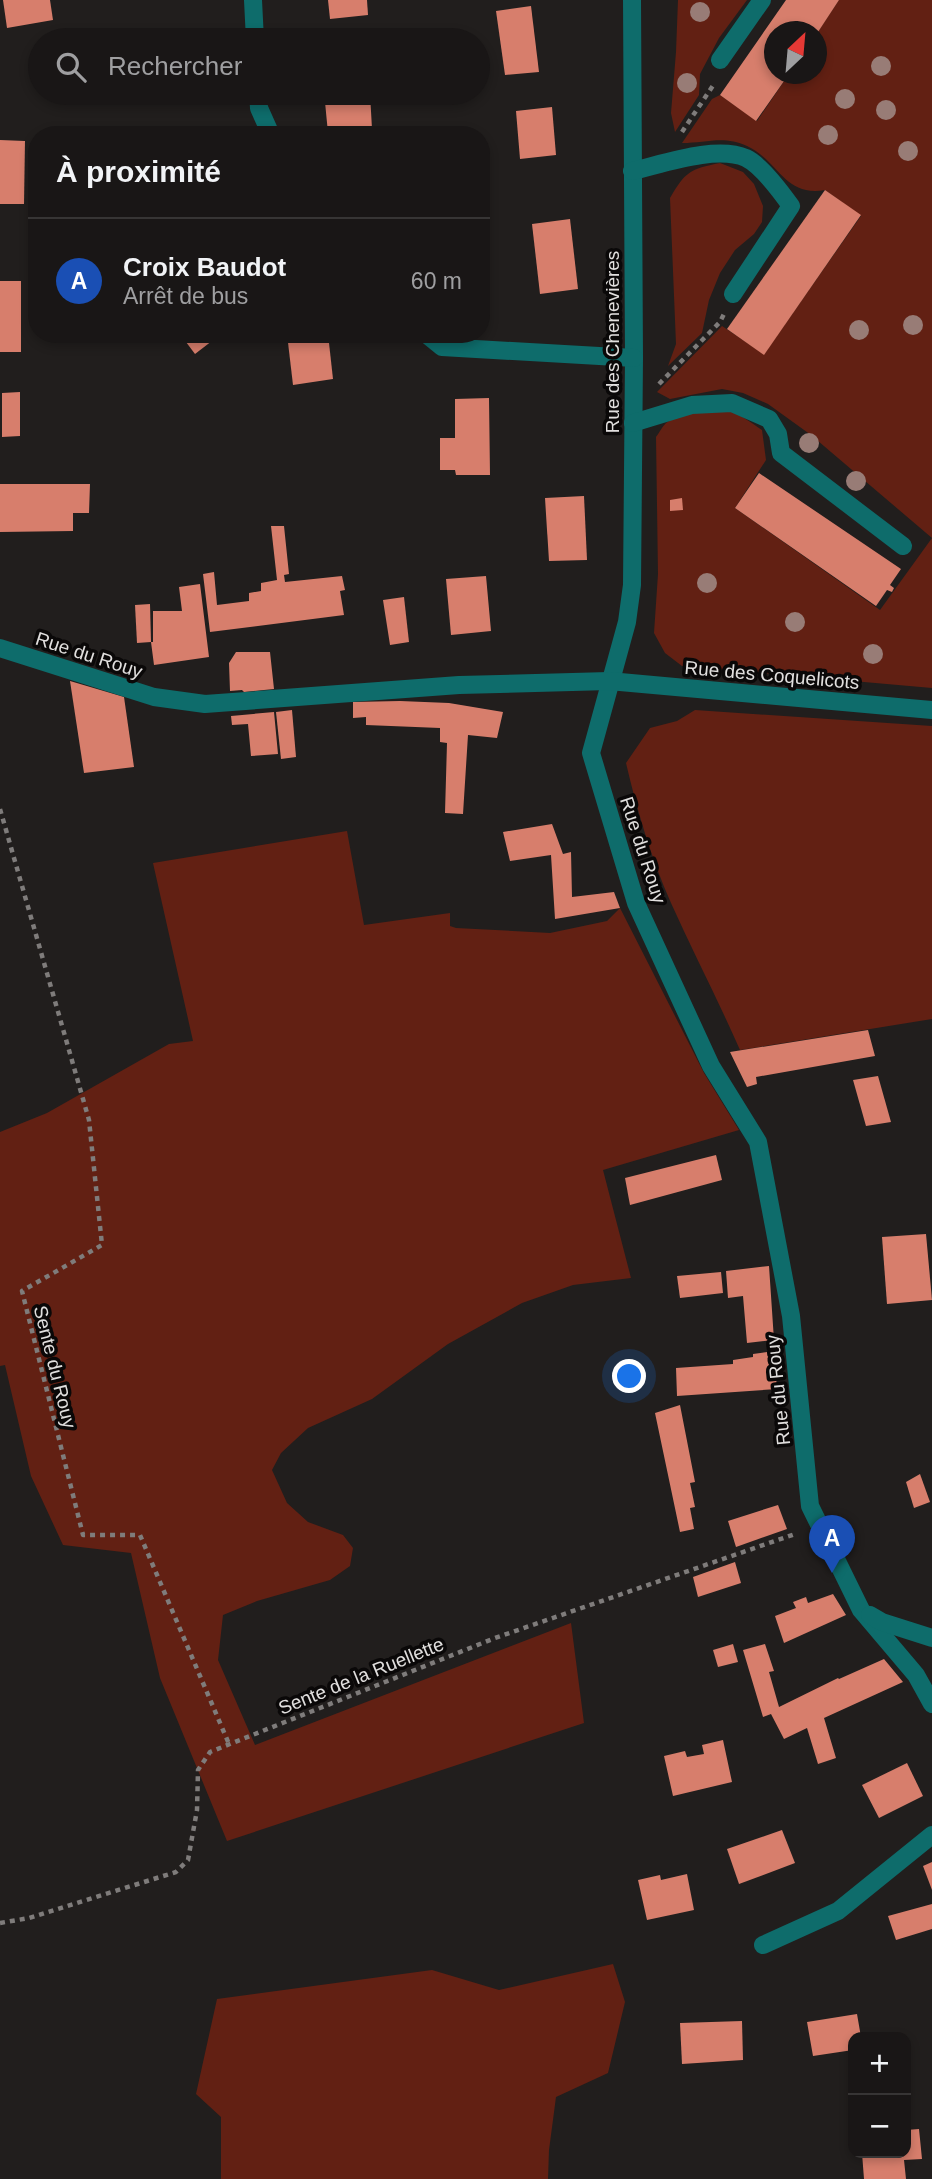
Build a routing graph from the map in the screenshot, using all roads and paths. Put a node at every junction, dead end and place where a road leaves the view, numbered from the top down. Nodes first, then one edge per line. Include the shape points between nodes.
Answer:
1 (253, 0) edge
2 (632, 0) edge
3 (762, 0) edge
4 (254, 28) edge
5 (720, 60) dead end
6 (708, 96) dead end
7 (259, 105) edge
8 (267, 126) edge
9 (677, 140) dead end
10 (632, 171) junction
11 (733, 294) dead end
12 (720, 322) dead end
13 (437, 343) edge
14 (634, 358) junction
15 (653, 389) dead end
16 (633, 423) junction
17 (903, 546) dead end
18 (0, 648) edge
19 (609, 681) junction
20 (932, 710) edge
21 (0, 809) edge
22 (819, 1524) junction
23 (861, 1610) junction
24 (932, 1638) edge
25 (932, 1704) edge
26 (229, 1744) junction
27 (932, 1835) edge
28 (0, 1923) edge
29 (763, 1945) dead end

1 - 4 street
2 - 10 street, Rue des Chenevières
3 - 5 street
6 - 9 path
7 - 8 street
10 - 11 street via 717,152 747,158 773,182 791,206
10 - 14 street, Rue des Chenevières
12 - 15 path
13 - 14 street via 442,347
14 - 16 street, Rue des Chenevières
16 - 17 street via 692,405 732,402 769,419 781,453
16 - 19 street, Rue des Chenevières via 632,585 627,622
18 - 19 street, Rue du Rouy via 154,697 205,704 459,685
19 - 20 street, Rue des Coquelicots
19 - 22 street, Rue du Rouy via 591,754 636,903 711,1066 758,1142 792,1317 810,1506
21 - 26 path, Sente du Rouy via 89,1120 102,1245 22,1291 83,1535 140,1535
22 - 23 street, Rue du Rouy
22 - 26 path, Sente de la Ruellette via 495,1639
23 - 24 street
23 - 25 street, Rue du Rouy via 916,1675
26 - 28 path, Sente de la Ruellette via 210,1752 198,1770 188,1860 176,1872
27 - 29 street via 838,1911

